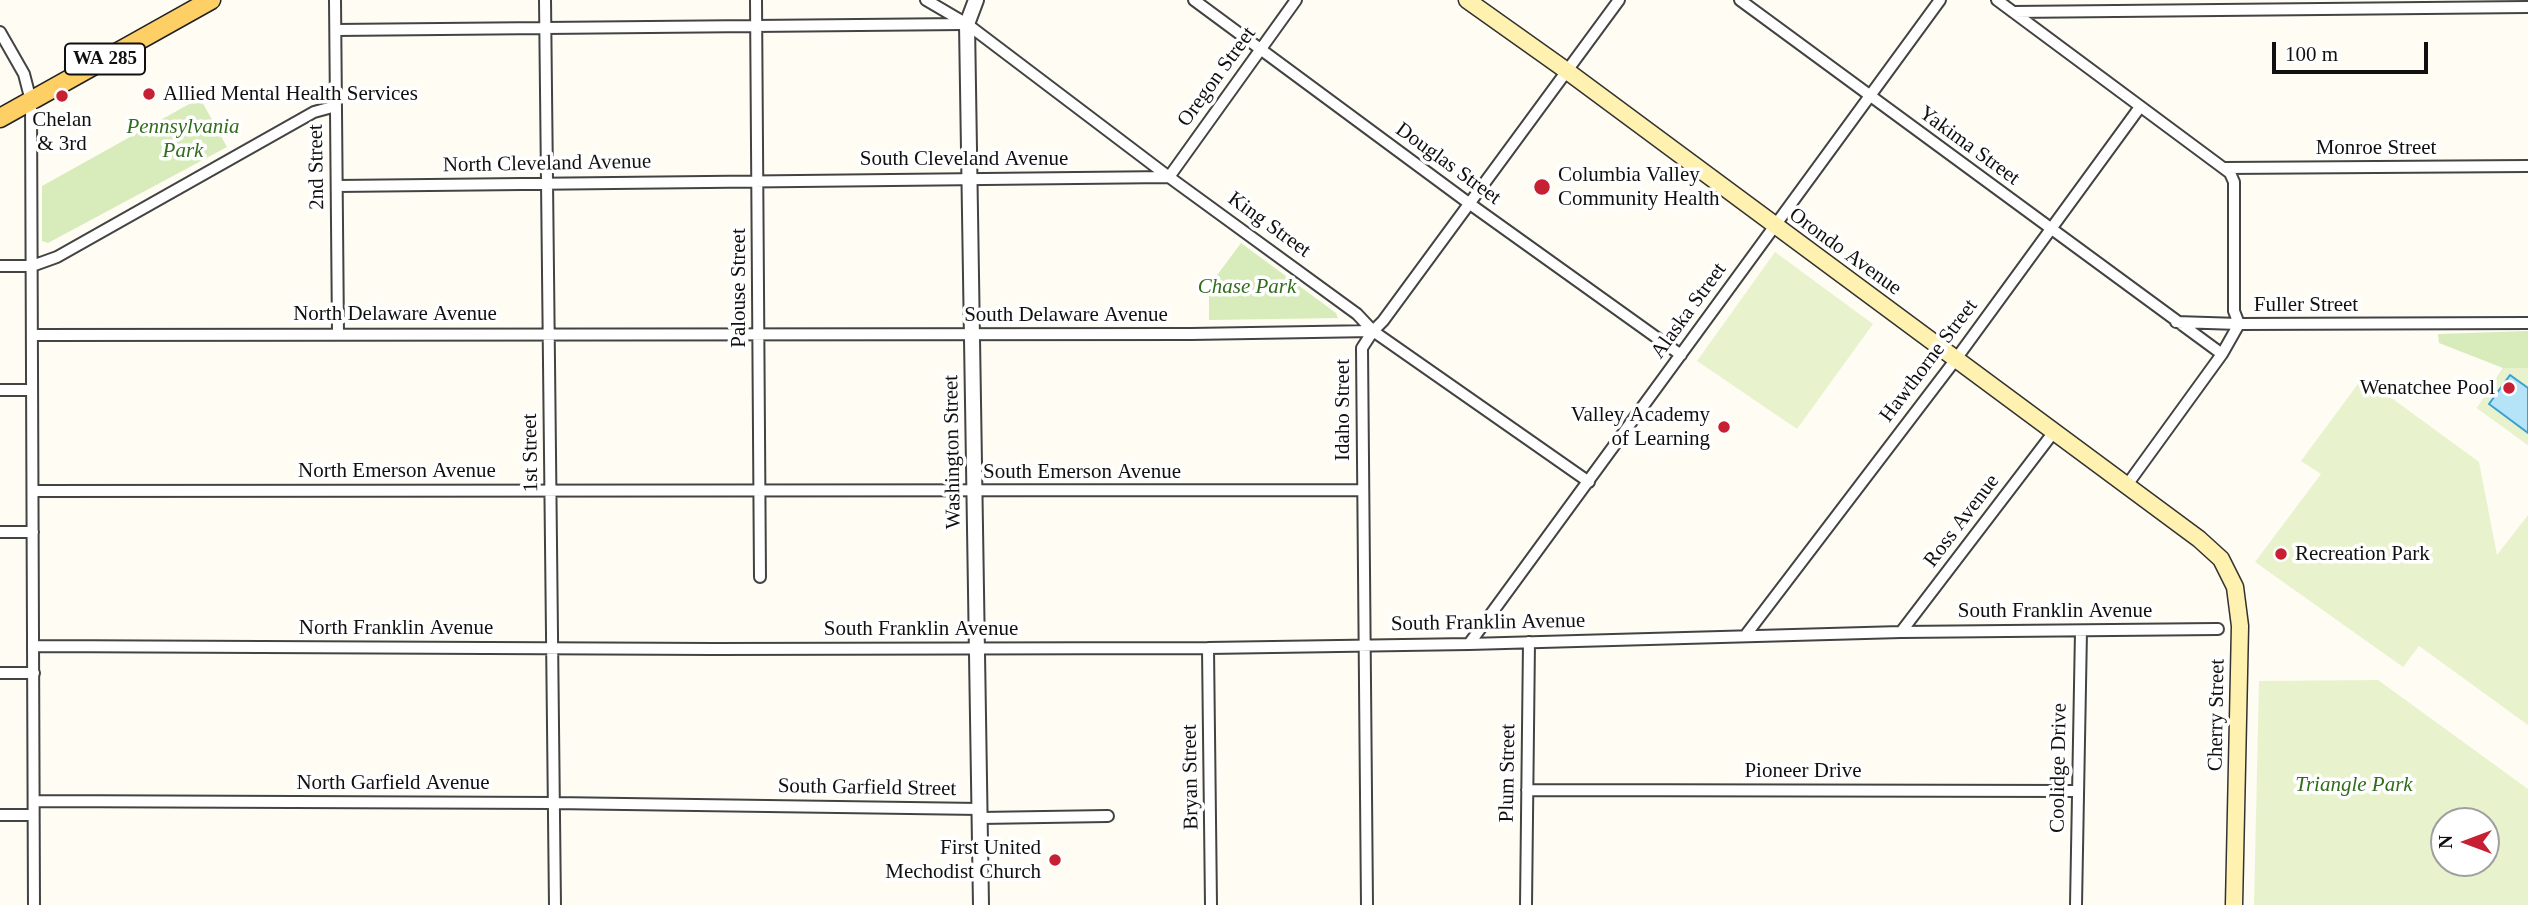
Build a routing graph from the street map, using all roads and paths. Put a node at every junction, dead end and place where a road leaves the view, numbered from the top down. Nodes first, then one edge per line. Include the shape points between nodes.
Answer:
1 (211, 0) edge
2 (335, 0) edge
3 (545, 0) edge
4 (756, 0) edge
5 (926, 0) edge
6 (976, 0) edge
7 (1194, 0) edge
8 (1296, 0) edge
9 (1467, 0) edge
10 (1619, 0) edge
11 (1740, 0) edge
12 (1940, 0) edge
13 (1997, 0) edge
14 (2253, 4) edge
15 (2528, 7) edge
16 (2013, 12) junction
17 (967, 24) junction
18 (756, 26) junction
19 (545, 27) junction
20 (336, 30) junction
21 (0, 32) edge
22 (1261, 50) junction
23 (1567, 71) junction
24 (1870, 96) junction
25 (31, 101) junction
26 (336, 106) junction
27 (2140, 107) junction
28 (0, 118) edge
29 (2528, 166) edge
30 (2224, 168) junction
31 (1169, 177) junction
32 (968, 179) junction
33 (758, 180) junction
34 (546, 183) junction
35 (337, 186) junction
36 (1470, 204) junction
37 (1775, 227) junction
38 (2050, 229) junction
39 (0, 266) edge
40 (32, 266) junction
41 (2176, 322) junction
42 (2528, 323) edge
43 (2239, 324) junction
44 (1373, 331) junction
45 (338, 333) junction
46 (548, 333) junction
47 (758, 334) junction
48 (971, 334) junction
49 (32, 335) junction
50 (2222, 354) junction
51 (1681, 355) junction
52 (1956, 359) junction
53 (0, 390) edge
54 (32, 390) junction
55 (2053, 433) junction
56 (1589, 482) junction
57 (2127, 485) junction
58 (1363, 490) junction
59 (33, 491) junction
60 (550, 491) junction
61 (760, 491) junction
62 (975, 491) junction
63 (0, 532) edge
64 (33, 532) junction
65 (2199, 539) joint
66 (760, 577) dead end
67 (2218, 629) dead end
68 (2081, 631) junction
69 (1901, 632) junction
70 (1745, 636) junction
71 (1529, 642) junction
72 (1469, 644) junction
73 (1365, 645) junction
74 (34, 646) junction
75 (553, 648) junction
76 (978, 648) junction
77 (1208, 648) junction
78 (759, 649) joint
79 (0, 673) edge
80 (34, 673) junction
81 (1527, 790) junction
82 (2078, 791) junction
83 (34, 801) junction
84 (554, 803) junction
85 (753, 806) joint
86 (980, 814) junction
87 (33, 815) junction
88 (0, 816) edge
89 (1108, 816) dead end
90 (2236, 900) edge
91 (34, 905) edge
92 (555, 905) edge
93 (981, 905) edge
94 (1211, 905) edge
95 (1367, 905) edge
96 (1526, 905) edge
97 (2076, 905) edge

1 - 25 main road, WA 285
2 - 20 street, 2nd Street
3 - 19 street, 1st Street
4 - 18 street, Palouse Street
5 - 17 street, King Street
6 - 17 street, Washington Street
7 - 22 street, Douglas Street
8 - 22 street, Oregon Street
9 - 23 main road, Orondo Avenue
10 - 23 street, Idaho Street
11 - 24 street, Yakima Street
12 - 24 street, Alaska Street
13 - 16 street
14 - 15 street
14 - 16 street
16 - 27 street
17 - 18 street
17 - 31 street, King Street
17 - 32 street, Washington Street
18 - 19 street
18 - 33 street, Palouse Street
19 - 20 street
19 - 34 street, 1st Street
20 - 26 street, 2nd Street
21 - 25 street via 24,74
22 - 31 street, Oregon Street
22 - 36 street, Douglas Street
23 - 36 street, Idaho Street
23 - 37 main road, Orondo Avenue
24 - 37 street, Alaska Street
24 - 38 street, Yakima Street
25 - 28 main road, WA 285
25 - 40 street
26 - 35 street, 2nd Street
26 - 40 street via 314,111 57,257
27 - 30 street
27 - 38 street, Hawthorne Street
29 - 30 street, Monroe Street
30 - 43 street via 2234,182 2234,305
31 - 32 street, South Cleveland Avenue
31 - 44 street, King Street via 1357,314
32 - 33 street, South Cleveland Avenue
32 - 48 street, Washington Street
33 - 34 street, North Cleveland Avenue
33 - 47 street, Palouse Street
34 - 35 street, North Cleveland Avenue
34 - 46 street, 1st Street
35 - 45 street, 2nd Street
36 - 44 street, Idaho Street
36 - 51 street, Douglas Street
37 - 51 street, Alaska Street
37 - 52 main road, Orondo Avenue
38 - 41 street, Yakima Street
38 - 52 street, Hawthorne Street
39 - 40 street
40 - 49 street
41 - 43 street
41 - 50 street, Yakima Street
42 - 43 street, Fuller Street
43 - 50 street, Fuller Street
44 - 48 street, South Delaware Avenue
44 - 56 street, King Street
44 - 58 street, Idaho Street via 1362,348
45 - 46 street, North Delaware Avenue
45 - 49 street, North Delaware Avenue
46 - 47 street, North Delaware Avenue
46 - 60 street, 1st Street
47 - 48 street, South Delaware Avenue
47 - 61 street, Palouse Street
48 - 62 street, Washington Street
49 - 54 street
50 - 57 street, Fuller Street
51 - 56 street, Alaska Street
52 - 55 main road, Orondo Avenue
52 - 70 street, Hawthorne Street
53 - 54 street
54 - 59 street
55 - 57 main road, Orondo Avenue
55 - 69 street, Ross Avenue
56 - 72 street, Alaska Street
57 - 65 main road, Orondo Avenue
58 - 62 street, South Emerson Avenue
58 - 73 street, Idaho Street
59 - 60 street, North Emerson Avenue
59 - 64 street
60 - 61 street, North Emerson Avenue
60 - 75 street, 1st Street
61 - 62 street, South Emerson Avenue
61 - 66 street, Palouse Street
62 - 76 street, Washington Street
63 - 64 street
64 - 74 street
65 - 90 main road, Cherry Street via 2221,559 2235,587 2240,626
67 - 68 street, South Franklin Avenue
68 - 69 street, South Franklin Avenue
68 - 82 street, Coolidge Drive
69 - 70 street, South Franklin Avenue
70 - 71 street, South Franklin Avenue
71 - 72 street, South Franklin Avenue
71 - 81 street, Plum Street
72 - 73 street, South Franklin Avenue
73 - 77 street, South Franklin Avenue
73 - 95 street, Idaho Street
74 - 75 street, North Franklin Avenue
74 - 80 street
75 - 78 street, North Franklin Avenue
75 - 84 street, 1st Street
76 - 77 street, South Franklin Avenue
76 - 78 street, South Franklin Avenue
76 - 86 street, Washington Street
77 - 94 street, Bryan Street
79 - 80 street
80 - 83 street
81 - 82 street, Pioneer Drive
81 - 96 street, Plum Street
82 - 97 street, Coolidge Drive
83 - 84 street, North Garfield Avenue
83 - 87 street
84 - 85 street, North Garfield Avenue
84 - 92 street, 1st Street
85 - 86 street, South Garfield Street
86 - 89 street, South Garfield Street
86 - 93 street, Washington Street
87 - 88 street
87 - 91 street

